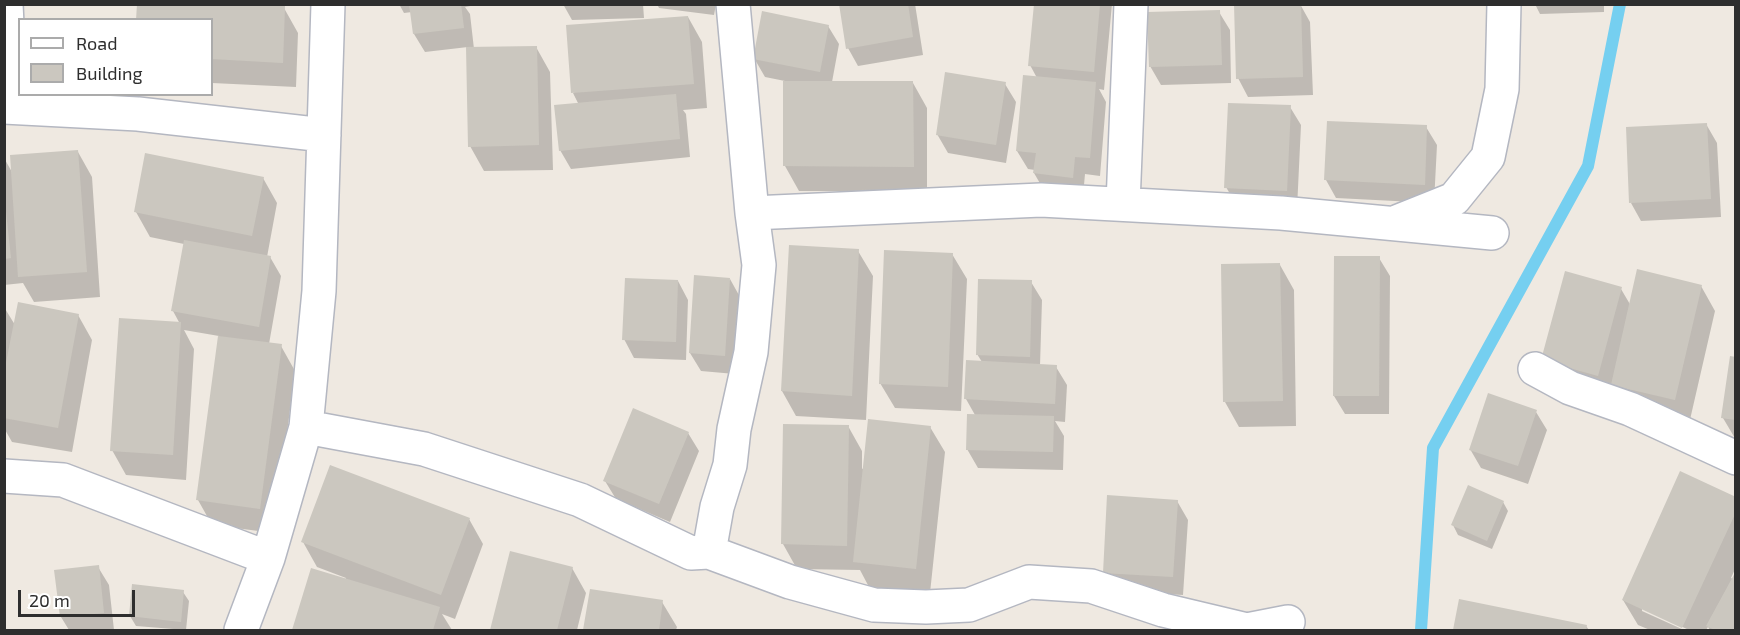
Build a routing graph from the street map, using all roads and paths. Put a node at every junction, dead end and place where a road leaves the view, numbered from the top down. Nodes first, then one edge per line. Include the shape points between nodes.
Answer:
1 (6, 4) edge
2 (328, 4) edge
3 (733, 4) edge
4 (1131, 4) edge
5 (1504, 4) edge
6 (8, 107) edge
7 (324, 135) junction
8 (1123, 204) junction
9 (752, 213) junction
10 (1394, 223) junction
11 (1492, 233) dead end
12 (1535, 369) dead end
13 (306, 427) junction
14 (1736, 458) edge
15 (4, 476) edge
16 (709, 552) junction
17 (268, 558) junction
18 (1288, 622) dead end
19 (241, 630) edge

1 - 6 street
2 - 7 street
3 - 9 street
4 - 8 street
5 - 10 street via 1502,90 1488,157 1454,199
6 - 7 street via 138,114
7 - 13 street via 319,291
8 - 9 street via 1041,200
8 - 10 street
9 - 16 street via 759,265 751,352
10 - 11 street
12 - 14 street via 1570,388 1630,410
13 - 16 street via 424,449 580,500 691,554
13 - 17 street
15 - 17 street via 63,480
16 - 18 street via 790,582 874,605 969,605 1029,582 1091,586 1163,610 1247,630
17 - 19 street

